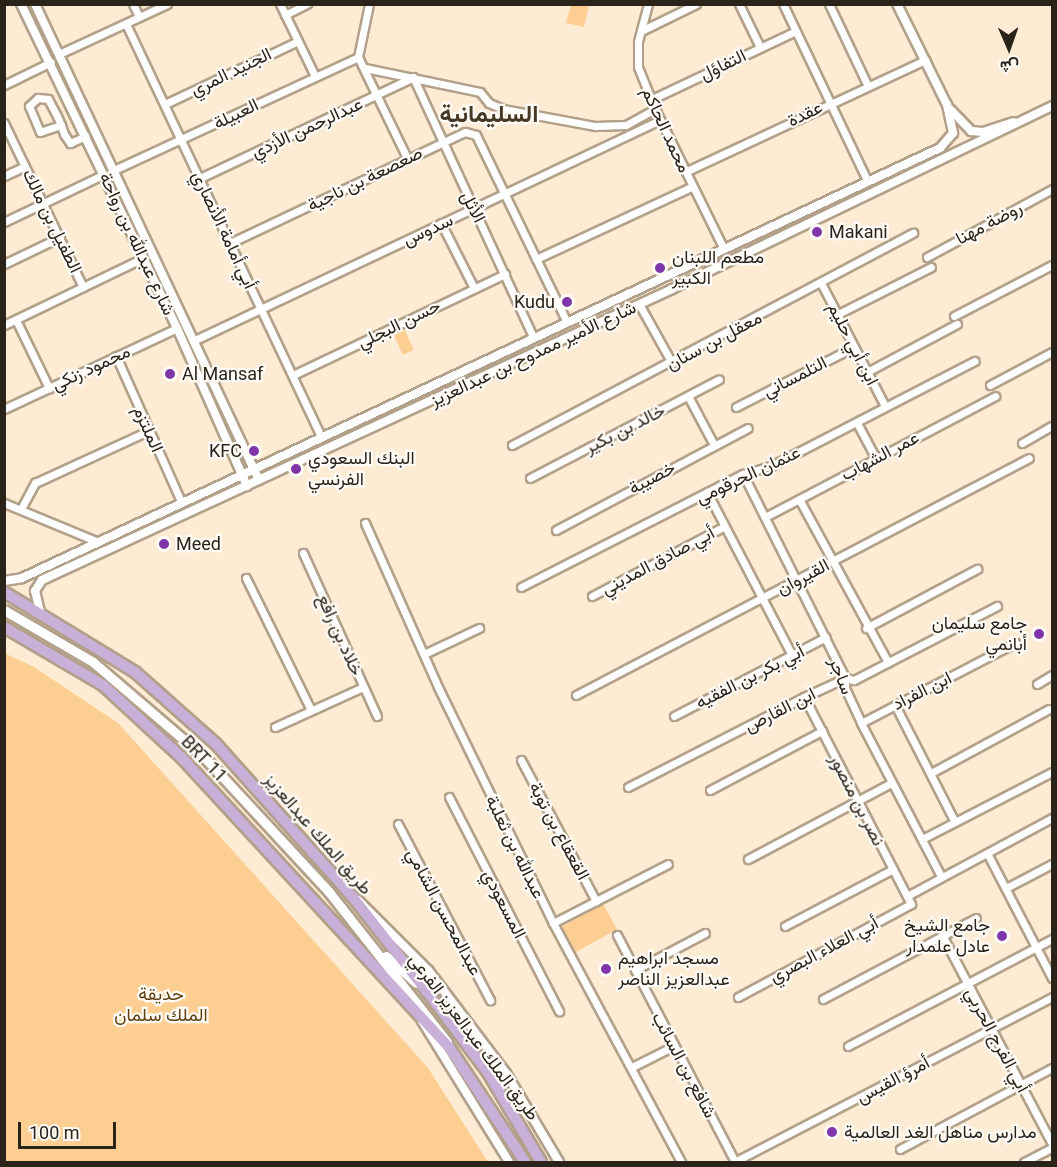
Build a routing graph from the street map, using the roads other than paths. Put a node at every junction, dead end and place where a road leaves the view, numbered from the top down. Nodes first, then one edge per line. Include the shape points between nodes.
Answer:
1 (21, 4) edge
2 (35, 4) edge
3 (133, 4) edge
4 (167, 4) edge
5 (280, 4) edge
6 (307, 4) edge
7 (369, 4) edge
8 (648, 4) edge
9 (696, 4) edge
10 (739, 4) edge
11 (783, 4) edge
12 (829, 4) edge
13 (897, 4) edge
14 (285, 15) junction
15 (139, 18) junction
16 (126, 24) junction
17 (643, 30) junction
18 (796, 30) junction
19 (298, 41) junction
20 (760, 47) junction
21 (59, 54) junction
22 (358, 57) junction
23 (925, 60) junction
24 (51, 62) junction
25 (365, 68) junction
26 (315, 76) junction
27 (413, 77) junction
28 (867, 84) junction
29 (4, 85) edge
30 (377, 94) junction
31 (650, 100) junction
32 (830, 102) junction
33 (165, 104) junction
34 (947, 105) junction
35 (1053, 106) edge
36 (655, 109) junction
37 (660, 120) junction
38 (1016, 122) junction
39 (4, 123) edge
40 (61, 125) junction
41 (86, 135) junction
42 (181, 140) junction
43 (441, 142) junction
44 (407, 158) junction
45 (25, 166) junction
46 (114, 170) junction
47 (687, 171) junction
48 (104, 174) junction
49 (4, 176) edge
50 (200, 178) junction
51 (867, 180) junction
52 (691, 187) junction
53 (1053, 189) edge
54 (504, 194) junction
55 (44, 203) junction
56 (474, 208) junction
57 (4, 222) edge
58 (441, 223) junction
59 (913, 232) dead end
60 (60, 237) junction
61 (230, 243) junction
62 (724, 249) junction
63 (927, 257) dead end
64 (144, 258) junction
65 (536, 259) junction
66 (4, 264) edge
67 (1053, 265) edge
68 (931, 267) dead end
69 (505, 274) junction
70 (821, 283) junction
71 (83, 287) junction
72 (474, 288) junction
73 (639, 304) junction
74 (261, 309) junction
75 (837, 314) junction
76 (954, 316) dead end
77 (16, 320) junction
78 (567, 322) junction
79 (957, 324) dead end
80 (4, 325) edge
81 (177, 328) junction
82 (533, 337) junction
83 (195, 340) junction
84 (854, 347) junction
85 (1053, 352) edge
86 (116, 356) junction
87 (974, 361) dead end
88 (672, 363) junction
89 (867, 372) junction
90 (293, 375) junction
91 (719, 379) dead end
92 (990, 385) dead end
93 (49, 388) junction
94 (688, 396) junction
95 (995, 396) dead end
96 (885, 406) junction
97 (736, 407) dead end
98 (4, 408) edge
99 (857, 423) junction
100 (1053, 426) edge
101 (748, 428) dead end
102 (148, 431) junction
103 (321, 437) junction
104 (1022, 443) dead end
105 (512, 445) dead end
106 (714, 445) junction
107 (876, 458) junction
108 (1029, 458) dead end
109 (253, 468) junction
110 (242, 473) junction
111 (743, 474) junction
112 (530, 478) dead end
113 (259, 480) junction
114 (248, 486) junction
115 (707, 492) junction
116 (799, 499) junction
117 (182, 501) junction
118 (4, 503) edge
119 (21, 509) junction
120 (765, 517) junction
121 (365, 523) dead end
122 (725, 526) junction
123 (556, 530) dead end
124 (98, 542) junction
125 (303, 554) dead end
126 (832, 562) junction
127 (977, 569) dead end
128 (246, 578) dead end
129 (798, 580) junction
130 (4, 581) edge
131 (521, 587) dead end
132 (4, 592) edge
133 (592, 596) dead end
134 (762, 598) junction
135 (997, 606) dead end
136 (4, 610) edge
137 (40, 612) junction
138 (4, 627) edge
139 (479, 628) dead end
140 (866, 628) junction
141 (826, 637) junction
142 (1015, 643) dead end
143 (424, 654) junction
144 (792, 655) junction
145 (888, 663) junction
146 (1053, 675) edge
147 (845, 678) junction
148 (1037, 684) dead end
149 (363, 687) junction
150 (576, 695) dead end
151 (804, 697) junction
152 (895, 705) junction
153 (1049, 709) dead end
154 (311, 710) junction
155 (377, 716) dead end
156 (674, 716) dead end
157 (861, 723) junction
158 (275, 727) dead end
159 (822, 731) junction
160 (521, 760) dead end
161 (1053, 772) edge
162 (931, 773) junction
163 (891, 783) junction
164 (628, 787) dead end
165 (710, 790) dead end
166 (449, 797) dead end
167 (858, 801) junction
168 (1053, 818) edge
169 (955, 822) junction
170 (398, 824) dead end
171 (922, 839) junction
172 (987, 853) junction
173 (748, 859) dead end
174 (668, 864) dead end
175 (1053, 864) edge
176 (892, 869) junction
177 (941, 876) junction
178 (1006, 888) junction
179 (352, 896) junction
180 (907, 896) junction
181 (596, 901) junction
182 (911, 904) joint
183 (976, 918) dead end
184 (553, 923) junction
185 (785, 926) dead end
186 (705, 933) dead end
187 (617, 935) dead end
188 (942, 935) junction
189 (1053, 939) edge
190 (373, 945) junction
191 (1036, 948) junction
192 (635, 970) junction
193 (1053, 978) edge
194 (967, 984) junction
195 (428, 993) junction
196 (738, 997) dead end
197 (1053, 997) edge
198 (823, 999) dead end
199 (490, 1000) dead end
200 (559, 1011) dead end
201 (422, 1021) junction
202 (990, 1029) junction
203 (674, 1046) junction
204 (848, 1046) dead end
205 (449, 1047) junction
206 (632, 1067) junction
207 (1053, 1068) edge
208 (1020, 1085) junction
209 (1053, 1146) edge
210 (900, 1149) dead end
211 (509, 1162) edge
212 (525, 1162) edge
213 (541, 1162) edge
214 (559, 1162) edge
215 (681, 1162) edge
216 (734, 1162) edge
217 (1024, 1162) edge

1 - 24 street, شارع عبدالله بن رواحة
2 - 21 street, شارع عبدالله بن رواحة
3 - 15 street
4 - 15 street
5 - 14 street
6 - 14 street
7 - 22 street
8 - 17 street, محمد الحاكم
9 - 17 street
10 - 20 street
11 - 18 street
12 - 28 street
13 - 23 street
14 - 19 street
15 - 16 street
16 - 21 street
16 - 33 street, أبي أمامة الأنصاري
17 - 31 street, محمد الحاكم via 638,67
18 - 20 street, التفاؤل
18 - 32 street
19 - 26 street
19 - 33 street, الجنيد المري
20 - 31 street, التفاؤل
21 - 46 street, شارع عبدالله بن رواحة
22 - 25 street
22 - 26 street, العبيلة
23 - 28 street, عقدة
23 - 34 street
24 - 29 street
24 - 41 street, شارع عبدالله بن رواحة
25 - 27 street
25 - 30 street
26 - 42 street, العبيلة
27 - 30 street, عبدالرحمن الأزدي
27 - 36 street via 480,92 489,103 503,109 595,126 626,125
27 - 43 street, الأثل
28 - 32 street, عقدة
30 - 44 street
30 - 50 street, عبدالرحمن الأزدي
31 - 36 street, محمد الحاكم
32 - 47 street, عقدة
32 - 51 street
33 - 42 street, أبي أمامة الأنصاري
34 - 38 street via 971,131 983,132
34 - 51 street, شارع الأمير ممدوح بن عبدالعزيز via 953,133 940,148
35 - 38 street, شارع الأمير ممدوح بن عبدالعزيز
36 - 37 street, محمد الحاكم
37 - 47 street, محمد الحاكم
37 - 54 street, سدوس
38 - 73 street, شارع الأمير ممدوح بن عبدالعزيز
39 - 45 street, الطفيل بن مالك
40 - 40 street via 48,99 38,98 29,106 40,132
40 - 41 street via 70,143
41 - 48 street, شارع عبدالله بن رواحة
42 - 46 street, العبيلة
42 - 50 street, أبي أمامة الأنصاري
43 - 44 street, صعصعة بن ناجية
43 - 54 street, صعصعة بن ناجية via 465,132 476,135
43 - 56 street, الأثل
44 - 61 street, صعصعة بن ناجية
45 - 49 street
45 - 55 street, الطفيل بن مالك
46 - 83 street, شارع عبدالله بن رواحة
47 - 52 street, محمد الحاكم
48 - 55 street
48 - 64 street, شارع عبدالله بن رواحة
50 - 61 street, أبي أمامة الأنصاري
51 - 62 street, شارع الأمير ممدوح بن عبدالعزيز
52 - 62 street, محمد الحاكم
52 - 65 street
53 - 63 street, روضة مهنا
54 - 56 street, سدوس
54 - 65 street, صعصعة بن ناجية
55 - 57 street
55 - 60 street, الطفيل بن مالك
56 - 58 street, سدوس
56 - 69 street, الأثل
58 - 72 street
58 - 74 street, سدوس
59 - 70 street, معقل بن سنان
60 - 66 street
60 - 71 street, الطفيل بن مالك
61 - 74 street, أبي أمامة الأنصاري
62 - 78 street, شارع الأمير ممدوح بن عبدالعزيز
64 - 71 street
64 - 81 street, شارع عبدالله بن رواحة
65 - 78 street, صعصعة بن ناجية
67 - 76 street
68 - 75 street
69 - 72 street, حسن البجلي
69 - 82 street, الأثل
70 - 75 street, ابن أبي حليم
70 - 88 street, معقل بن سنان
71 - 77 street
72 - 90 street, حسن البجلي
73 - 88 street
73 - 113 street, شارع الأمير ممدوح بن عبدالعزيز
74 - 83 street, سدوس
74 - 90 street, أبي أمامة الأنصاري
75 - 84 street, ابن أبي حليم
77 - 80 street
77 - 93 street
78 - 82 street, شارع الأمير ممدوح بن عبدالعزيز
79 - 89 street
81 - 86 street, محمود زنكي
81 - 110 street, شارع عبدالله بن رواحة
82 - 103 street, شارع الأمير ممدوح بن عبدالعزيز
83 - 109 street, شارع عبدالله بن رواحة
84 - 89 street, ابن أبي حليم
84 - 97 street, التلمساني
85 - 92 street
86 - 93 street, محمود زنكي
86 - 102 street, الملتزم
87 - 96 street, عثمان الحرقومي
88 - 105 street, معقل بن سنان
89 - 96 street, ابن أبي حليم
90 - 103 street, أبي أمامة الأنصاري
91 - 94 street, خالد بن بكير
93 - 98 street, محمود زنكي
94 - 106 street
94 - 112 street, خالد بن بكير
95 - 107 street, عمر الشهاب
96 - 99 street, عثمان الحرقومي
99 - 107 street
99 - 111 street, عثمان الحرقومي via 771,466
100 - 104 street
101 - 106 street, خصيبة
102 - 117 street, الملتزم
102 - 119 street via 35,483
103 - 109 street, شارع الأمير ممدوح بن عبدالعزيز
106 - 123 street, خصيبة
107 - 116 street, عمر الشهاب
108 - 126 street, القيروان
109 - 110 street, شارع الأمير ممدوح بن عبدالعزيز
109 - 113 street, شارع عبدالله بن رواحة
110 - 114 street, شارع عبدالله بن رواحة
110 - 117 street, شارع الأمير ممدوح بن عبدالعزيز
111 - 115 street, عثمان الحرقومي
111 - 120 street, ساجر
113 - 114 street, شارع الأمير ممدوح بن عبدالعزيز
114 - 137 street, شارع الأمير ممدوح بن عبدالعزيز via 42,580 35,591
115 - 122 street
115 - 131 street, عثمان الحرقومي
116 - 120 street, عمر الشهاب
116 - 126 street
117 - 124 street, شارع الأمير ممدوح بن عبدالعزيز
118 - 119 street
119 - 124 street
120 - 129 street, ساجر
121 - 143 street, عبدالله بن ثعلبة
122 - 133 street, أبي صادق المديني
122 - 134 street
124 - 130 street, شارع الأمير ممدوح بن عبدالعزيز via 22,578
125 - 149 street, خلاد بن رافع
126 - 129 street, القيروان
126 - 140 street
127 - 140 street
128 - 154 street
129 - 134 street, القيروان
129 - 141 street, ساجر
132 - 137 main road, طريق الملك عبدالعزيز
134 - 144 street
134 - 150 street, القيروان
135 - 145 street, ابن القارص
136 - 190 main road, BRT 11 via 93,662 170,725 329,892
137 - 179 main road, طريق الملك عبدالعزيز via 135,672 176,706 216,744
138 - 201 main road via 65,660 142,717 291,873
139 - 143 street
140 - 145 street
141 - 144 street, أبي بكر بن الفقيه
141 - 147 street, ساجر
142 - 152 street, ابن الفراد
143 - 184 street, عبدالله بن ثعلبة
144 - 156 street, أبي بكر بن الفقيه
145 - 147 street, ابن القارص via 854,680
146 - 148 street
147 - 151 street, ابن القارص
147 - 157 street, ساجر via 845,688
149 - 154 street
149 - 155 street, خلاد بن رافع
151 - 159 street, نصر بن منصور
151 - 164 street, ابن القارص
152 - 157 street, ابن الفراد
152 - 162 street
153 - 162 street
154 - 158 street
157 - 163 street, ساجر
159 - 165 street
159 - 167 street, نصر بن منصور
160 - 181 street, القعقاع بن توبة
161 - 169 street
162 - 169 street
163 - 167 street
163 - 171 street, ساجر
166 - 200 street, المسعودي
167 - 173 street
167 - 176 street, نصر بن منصور
168 - 172 street
169 - 171 street
170 - 199 street, عبدالمحسن الشامي
171 - 177 street, ساجر
172 - 177 street
172 - 178 street
174 - 181 street
175 - 178 street
176 - 180 street, نصر بن منصور
176 - 185 street
177 - 180 street
178 - 191 street
179 - 195 main road, طريق الملك عبدالعزيز
179 - 214 street, طريق الملك عبدالعزيز الفرعي via 369,908 428,970 506,1073
180 - 182 street, نصر بن منصور
181 - 184 street
182 - 196 street, أبي العلاء البصري
183 - 188 street
184 - 206 street, عبدالله بن ثعلبة
186 - 192 street
187 - 192 street, شافع بن السائب
188 - 194 street, أبي الفرج الحربي
188 - 198 street
189 - 191 street
190 - 195 main road, BRT 11
190 - 205 main road, BRT 11 via 441,1029
191 - 193 street
191 - 194 street
192 - 203 street, شافع بن السائب
194 - 202 street, أبي الفرج الحربي
194 - 204 street
195 - 213 main road, طريق الملك عبدالعزيز via 486,1071
197 - 202 street, أمرؤ القيس
201 - 205 main road
201 - 211 street, طريق الملك عبدالعزيز الفرعي
202 - 208 street, أبي الفرج الحربي
202 - 216 street, أمرؤ القيس
203 - 206 street
203 - 216 street, شافع بن السائب
205 - 212 main road
206 - 215 street, عبدالله بن ثعلبة
207 - 208 street
208 - 209 street, أبي الفرج الحربي
208 - 210 street
209 - 217 street

